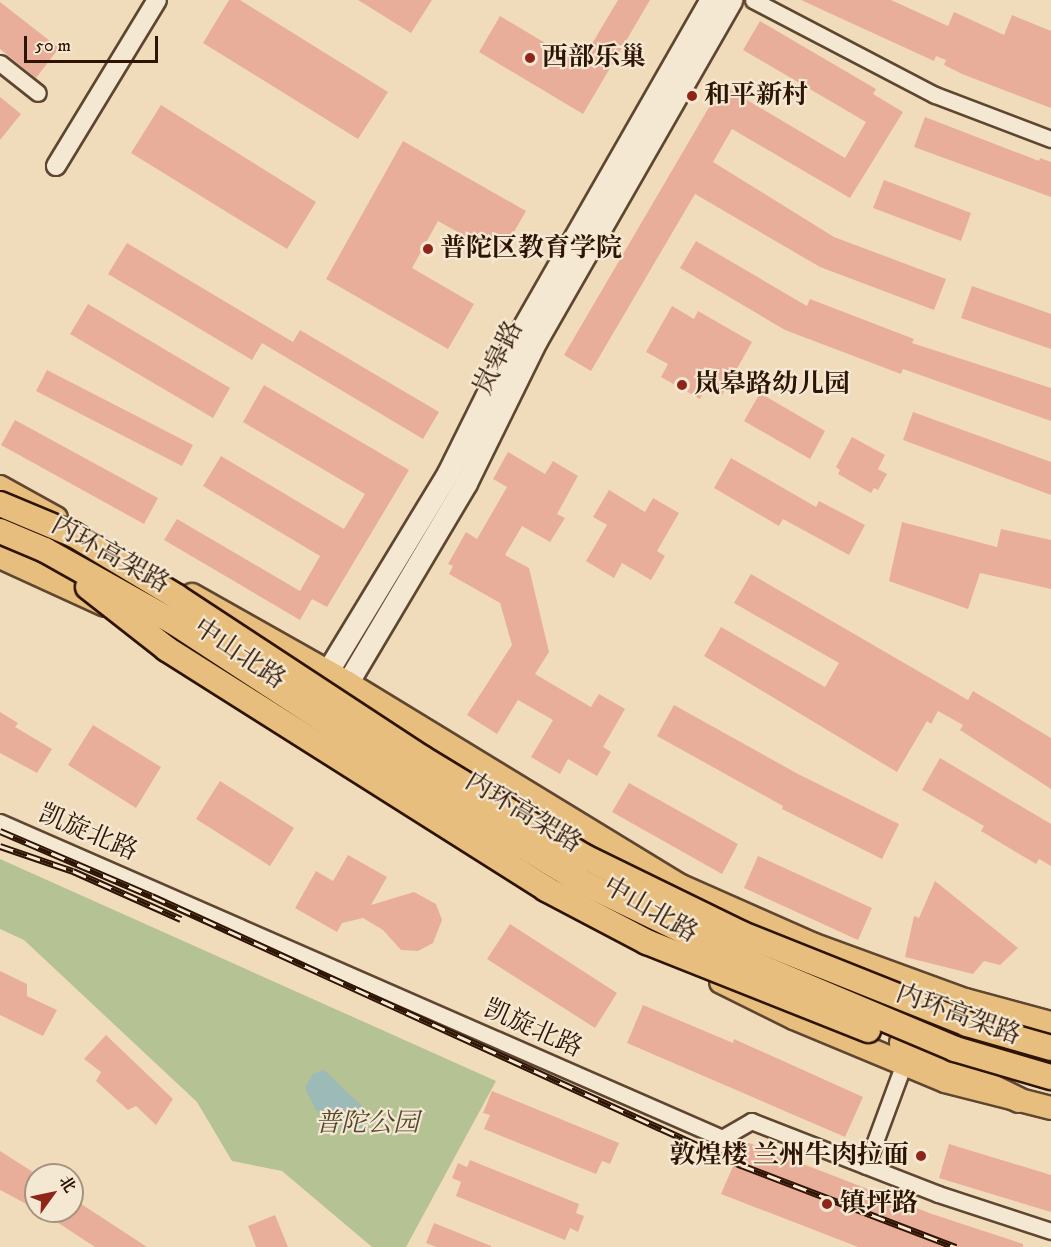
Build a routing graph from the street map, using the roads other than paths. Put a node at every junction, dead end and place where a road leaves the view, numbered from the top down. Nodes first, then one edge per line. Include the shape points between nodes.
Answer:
1 (157, 0) edge
2 (711, 0) edge
3 (731, 0) edge
4 (753, 0) edge
5 (0, 63) edge
6 (38, 93) dead end
7 (1051, 140) edge
8 (56, 166) dead end
9 (0, 486) edge
10 (0, 504) edge
11 (0, 531) edge
12 (45, 550) junction
13 (0, 557) edge
14 (328, 672) junction
15 (348, 683) junction
16 (303, 731) junction
17 (0, 822) edge
18 (1051, 1023) edge
19 (1051, 1048) edge
20 (903, 1053) junction
21 (1051, 1077) edge
22 (1019, 1100) joint
23 (1051, 1108) edge
24 (866, 1166) junction
25 (1051, 1231) edge

1 - 8 street
2 - 14 main road, 岚皋路 via 501,366 448,473
3 - 15 main road, 岚皋路 via 536,341 466,483
4 - 7 street via 935,95
5 - 6 street
9 - 14 main road, 中山北路
10 - 19 highway, 内环高架路, bridge via 74,535 177,597 422,758 585,857 740,933 967,1024
11 - 12 highway, 内环高架路, bridge
12 - 20 highway, bridge via 167,649 546,889 647,942
12 - 21 highway, 内环高架路, bridge via 175,623 420,784 580,881 728,953 955,1049
13 - 16 main road, 中山北路 via 156,633
14 - 15 main road, 中山北路
14 - 16 main road, 岚皋路
15 - 16 main road, 岚皋路
15 - 18 main road, 中山北路 via 681,886 812,945 965,1000
16 - 20 main road, 中山北路 via 687,965 794,1018
17 - 24 street, 凯旋北路 via 722,1138 751,1121
20 - 22 highway
20 - 24 street
22 - 23 main road
24 - 25 street, 凯旋北路

